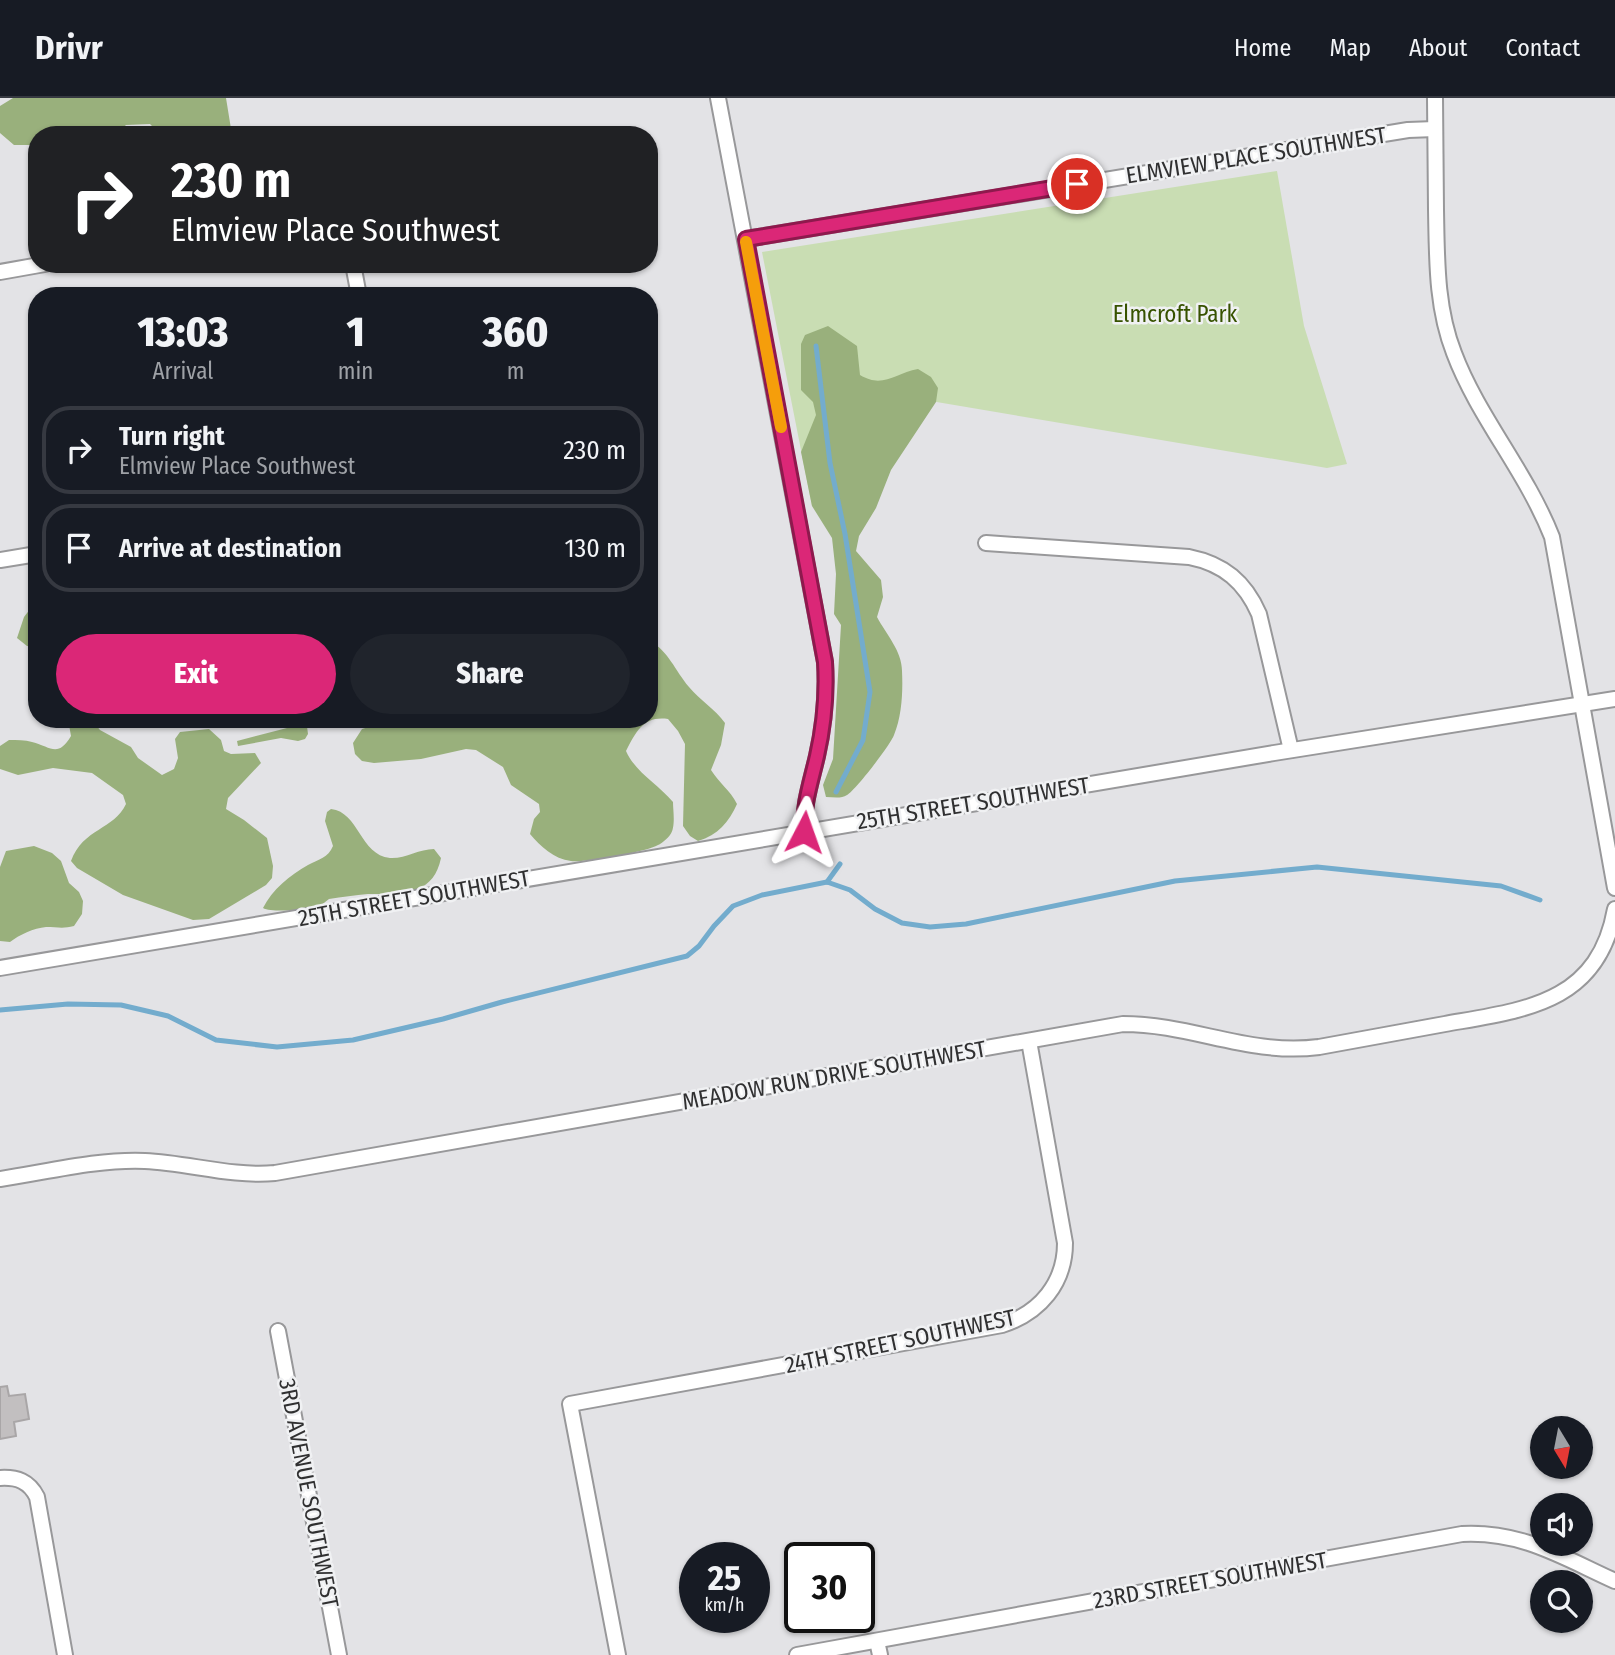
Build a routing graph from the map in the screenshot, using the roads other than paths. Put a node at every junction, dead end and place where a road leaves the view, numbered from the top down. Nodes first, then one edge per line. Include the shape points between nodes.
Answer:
1 (718, 98) edge
2 (1435, 98) edge
3 (1435, 129) junction
4 (746, 239) junction
5 (28, 267) edge
6 (0, 272) edge
7 (986, 543) dead end
8 (28, 555) edge
9 (0, 560) edge
10 (1615, 699) edge
11 (1581, 705) junction
12 (1291, 751) junction
13 (804, 832) junction
14 (1615, 888) edge
15 (1615, 909) edge
16 (0, 968) edge
17 (1029, 1041) junction
18 (0, 1179) edge
19 (278, 1331) dead end
20 (0, 1478) edge
21 (1615, 1581) edge
22 (878, 1648) edge
23 (65, 1655) edge
24 (339, 1655) edge
25 (618, 1655) edge
26 (797, 1655) edge

1 - 4 street
2 - 3 street
3 - 4 street, ELMVIEW PLACE SOUTHWEST
3 - 11 street via 1437,271 1448,336 1465,378 1533,494 1552,537
4 - 13 street via 825,662 825,707 803,812
5 - 6 street
7 - 12 street via 1189,557 1211,562 1234,576 1258,614
8 - 9 street
10 - 11 street, 25TH STREET SOUTHWEST
11 - 12 street, 25TH STREET SOUTHWEST
11 - 14 street
12 - 13 street, 25TH STREET SOUTHWEST
13 - 16 street, 25TH STREET SOUTHWEST
15 - 17 street, MEADOW RUN DRIVE SOUTHWEST via 1603,948 1583,976 1560,994 1525,1010 1298,1049 1263,1049 1135,1024
17 - 18 street, MEADOW RUN DRIVE SOUTHWEST via 275,1173 124,1161
17 - 25 street, 24TH STREET SOUTHWEST via 1065,1243 1059,1278 1036,1308 1002,1325 570,1404
19 - 24 street, 3RD AVENUE SOUTHWEST
20 - 23 street via 26,1483 37,1497
21 - 22 street, 23RD STREET SOUTHWEST via 1526,1540 1486,1532 1462,1534
22 - 26 street, 23RD STREET SOUTHWEST

